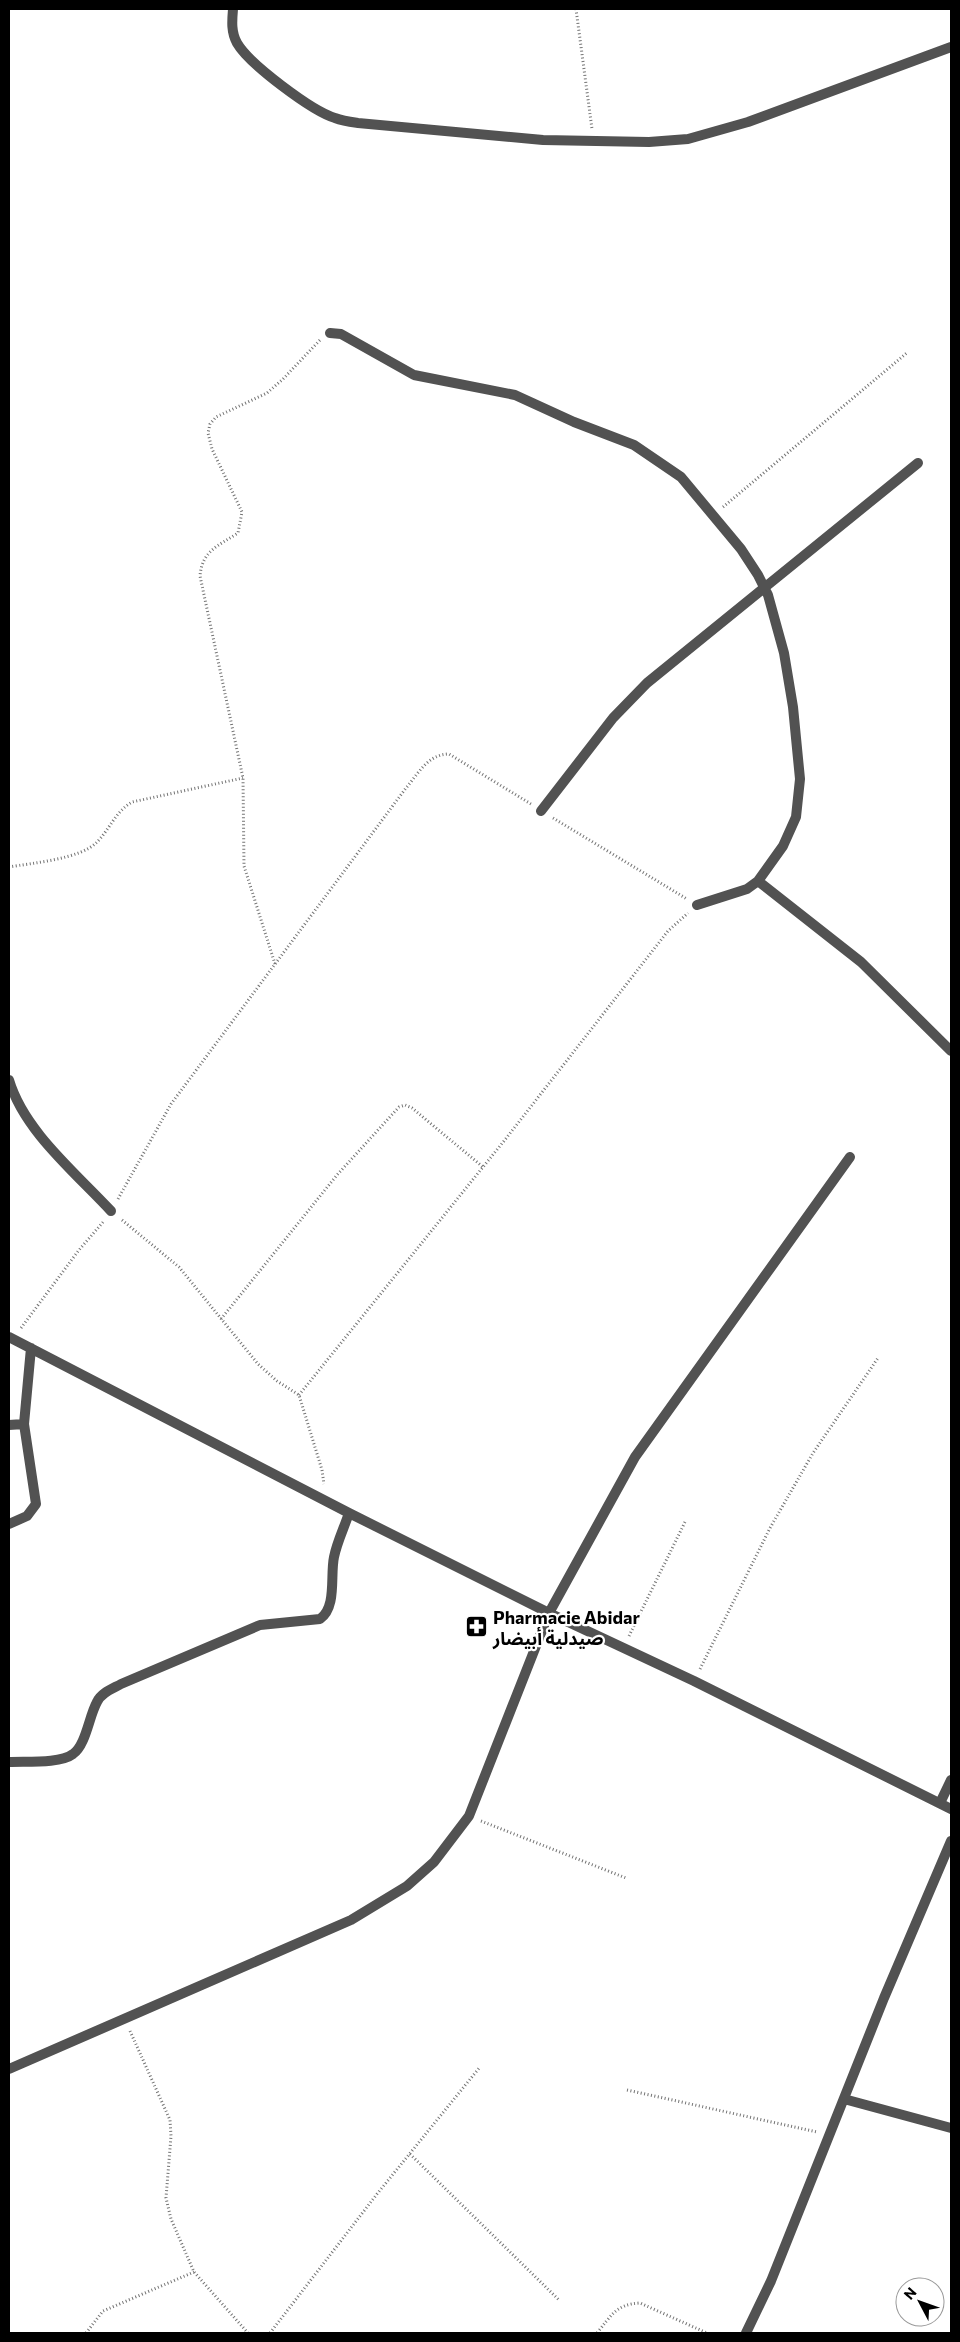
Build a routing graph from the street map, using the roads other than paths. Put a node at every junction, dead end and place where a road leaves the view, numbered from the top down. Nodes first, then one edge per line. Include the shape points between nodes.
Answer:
1 (233, 9) edge
2 (951, 47) edge
3 (330, 333) road end
4 (918, 463) dead end
5 (764, 587) junction
6 (541, 811) road end
7 (758, 881) junction
8 (697, 905) road end
9 (951, 1051) edge
10 (9, 1080) edge
11 (850, 1157) dead end
12 (111, 1211) road end
13 (11, 1338) edge
14 (31, 1348) junction
15 (24, 1424) junction
16 (9, 1425) edge
17 (349, 1513) junction
18 (9, 1524) edge
19 (549, 1613) junction
20 (9, 1762) edge
21 (951, 1780) edge
22 (940, 1803) junction
23 (951, 1809) edge
24 (951, 1841) edge
25 (9, 2068) edge
26 (844, 2099) junction
27 (951, 2128) edge
28 (746, 2333) edge

1 - 2 street via 231,24 237,43 248,57 304,102 334,118 543,140 649,142 688,139 748,122
3 - 5 street via 341,334 414,375 515,395 634,445 681,478 742,549
4 - 5 street
5 - 6 street via 627,702
5 - 7 street via 784,653 800,779 796,817 783,846
7 - 8 street via 747,889
7 - 9 street via 861,962
10 - 12 street via 23,1114 40,1136
11 - 19 street via 635,1457
13 - 14 street
14 - 15 street
14 - 17 street
15 - 16 street
15 - 18 street via 36,1504 27,1516
17 - 19 street
17 - 20 street via 333,1559 329,1606 320,1619 260,1625 121,1684 97,1701 80,1746 73,1754 58,1760
19 - 22 street
19 - 25 street via 469,1816 434,1862 407,1886 351,1920
21 - 22 street
22 - 23 street
24 - 26 street
26 - 27 street
26 - 28 street via 771,2281

